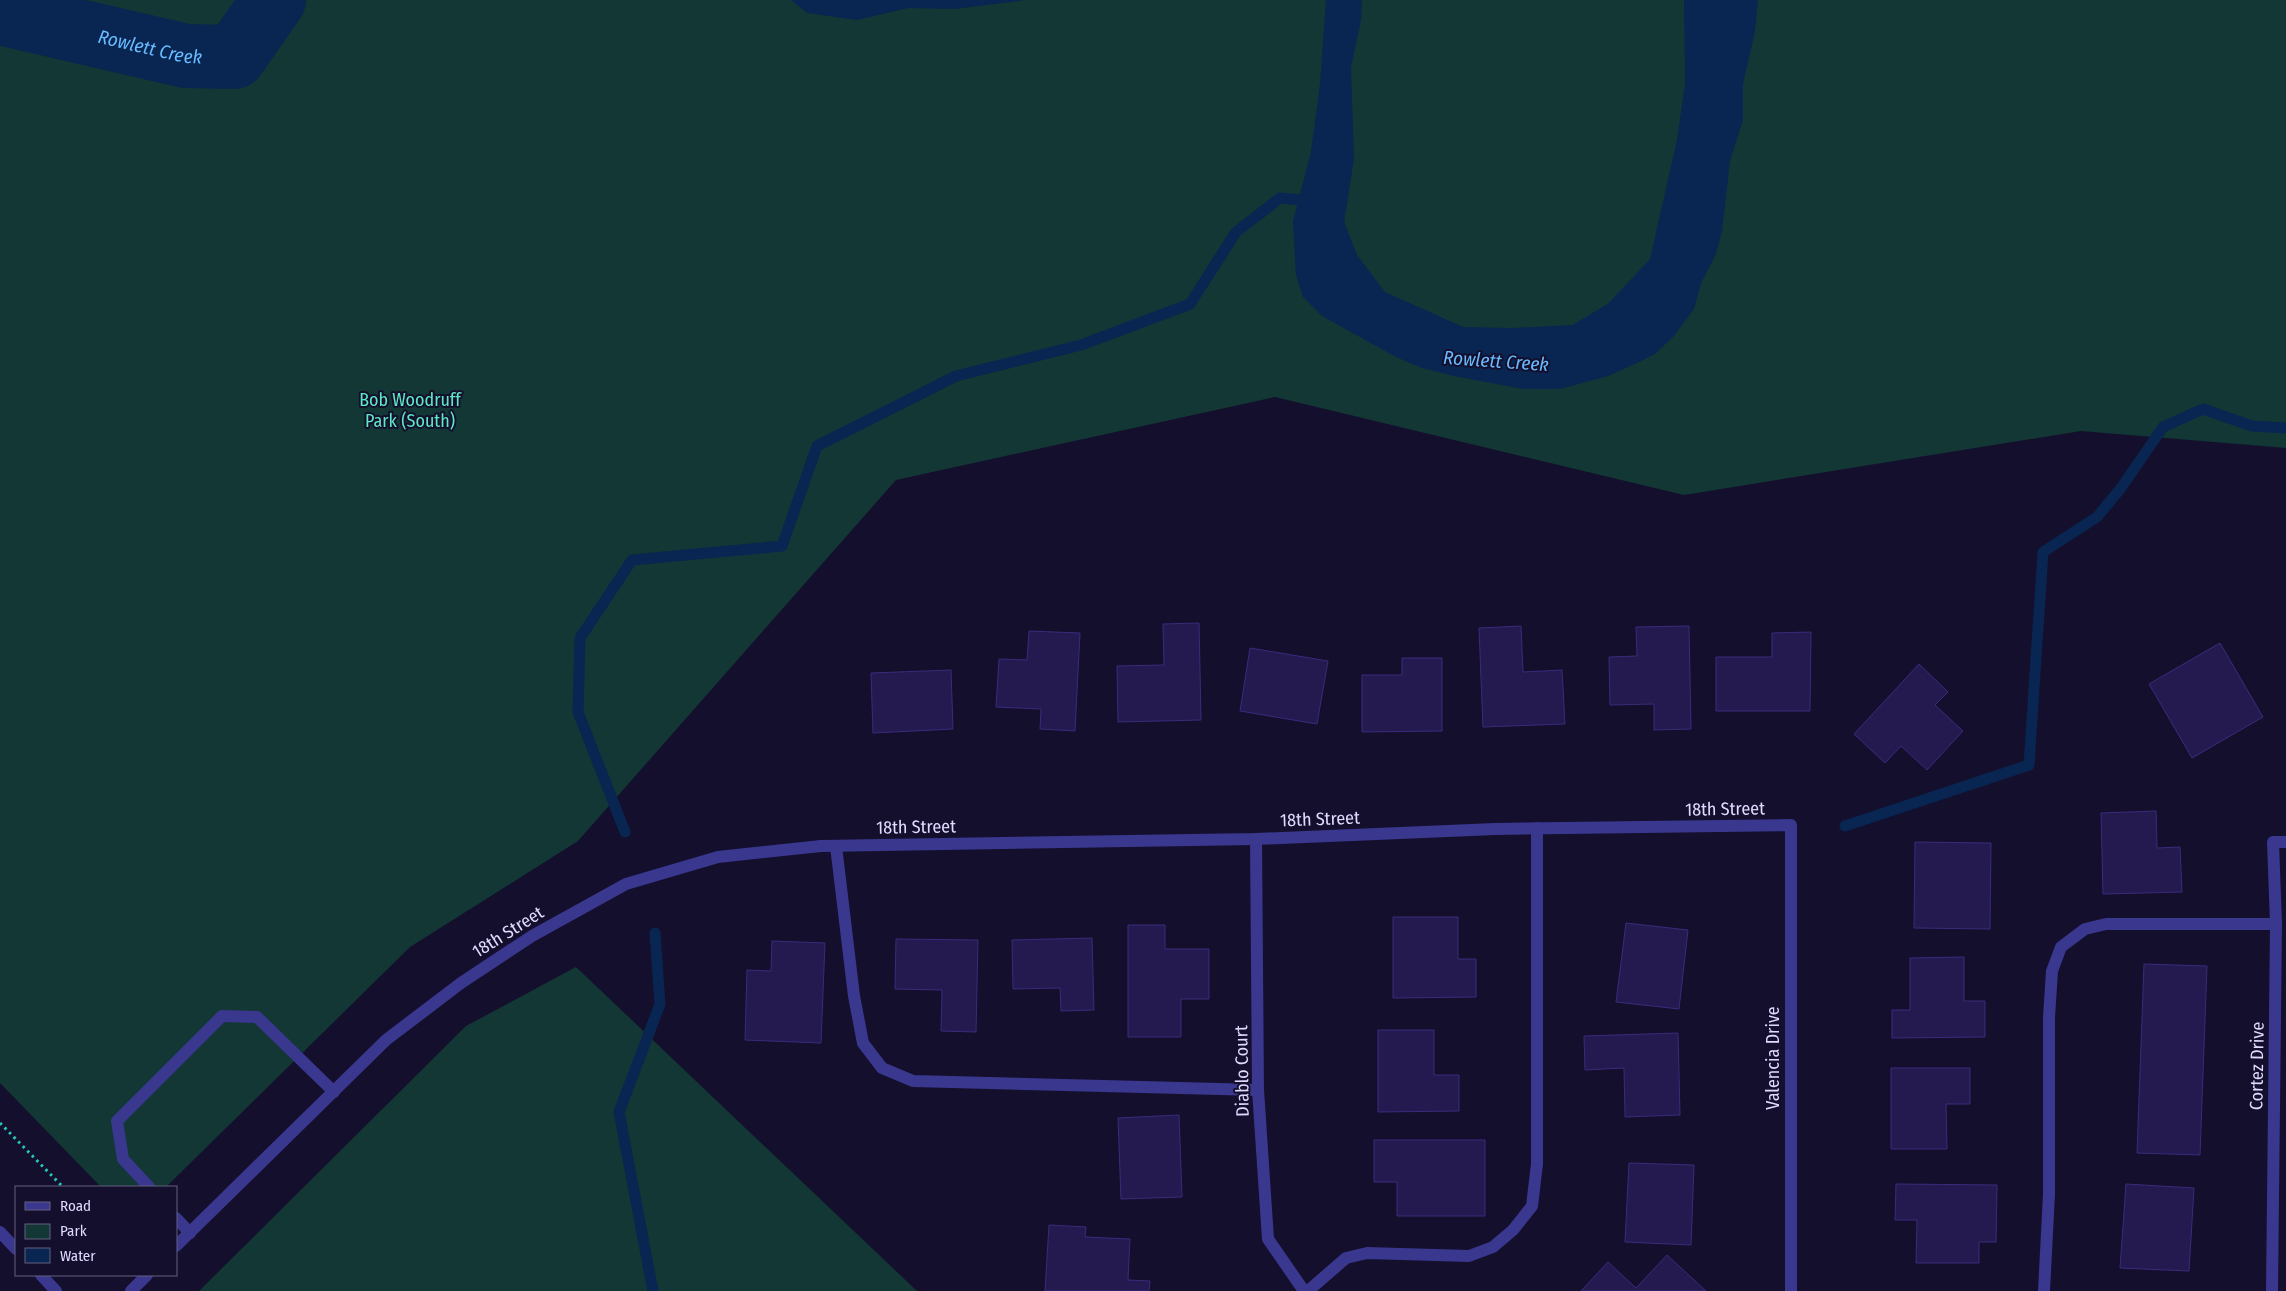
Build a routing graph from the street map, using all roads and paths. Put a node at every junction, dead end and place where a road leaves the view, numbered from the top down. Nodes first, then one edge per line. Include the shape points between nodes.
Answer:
1 (1791, 825) joint
2 (1537, 828) junction
3 (1256, 839) junction
4 (2280, 842) edge
5 (836, 846) junction
6 (2276, 924) junction
7 (2280, 1079) edge
8 (1258, 1090) junction
9 (334, 1092) junction
10 (0, 1123) edge
11 (62, 1186) edge
12 (148, 1186) edge
13 (178, 1220) edge
14 (0, 1232) edge
15 (190, 1233) junction
16 (178, 1244) edge
17 (15, 1248) edge
18 (42, 1276) edge
19 (146, 1276) edge
20 (56, 1291) edge
21 (130, 1291) edge
22 (1304, 1291) edge
23 (1308, 1291) edge
24 (1791, 1291) edge
25 (2044, 1291) edge
26 (2272, 1291) edge

1 - 2 street, 18th Street
1 - 24 street, Valencia Drive
2 - 3 street, 18th Street
2 - 23 street via 1537,1164 1532,1206 1513,1230 1493,1247 1469,1256 1367,1252 1346,1258
3 - 5 street, 18th Street
3 - 8 street, Diablo Court
4 - 6 street, Cortez Drive
5 - 8 street via 863,1044 882,1068 913,1081
5 - 9 street, 18th Street via 718,857 626,884 532,936 461,982 386,1040
6 - 7 street, Cortez Drive
6 - 25 street via 2106,924 2085,929 2061,947 2052,971 2049,1017 2049,1194
7 - 26 street, Cortez Drive
8 - 22 street, Diablo Court via 1268,1239
9 - 12 street via 257,1017 222,1016 117,1121 123,1159
9 - 15 street, 18th Street
10 - 11 path
13 - 15 street
14 - 17 street
15 - 16 street, 18th Street
18 - 20 street
19 - 21 street

